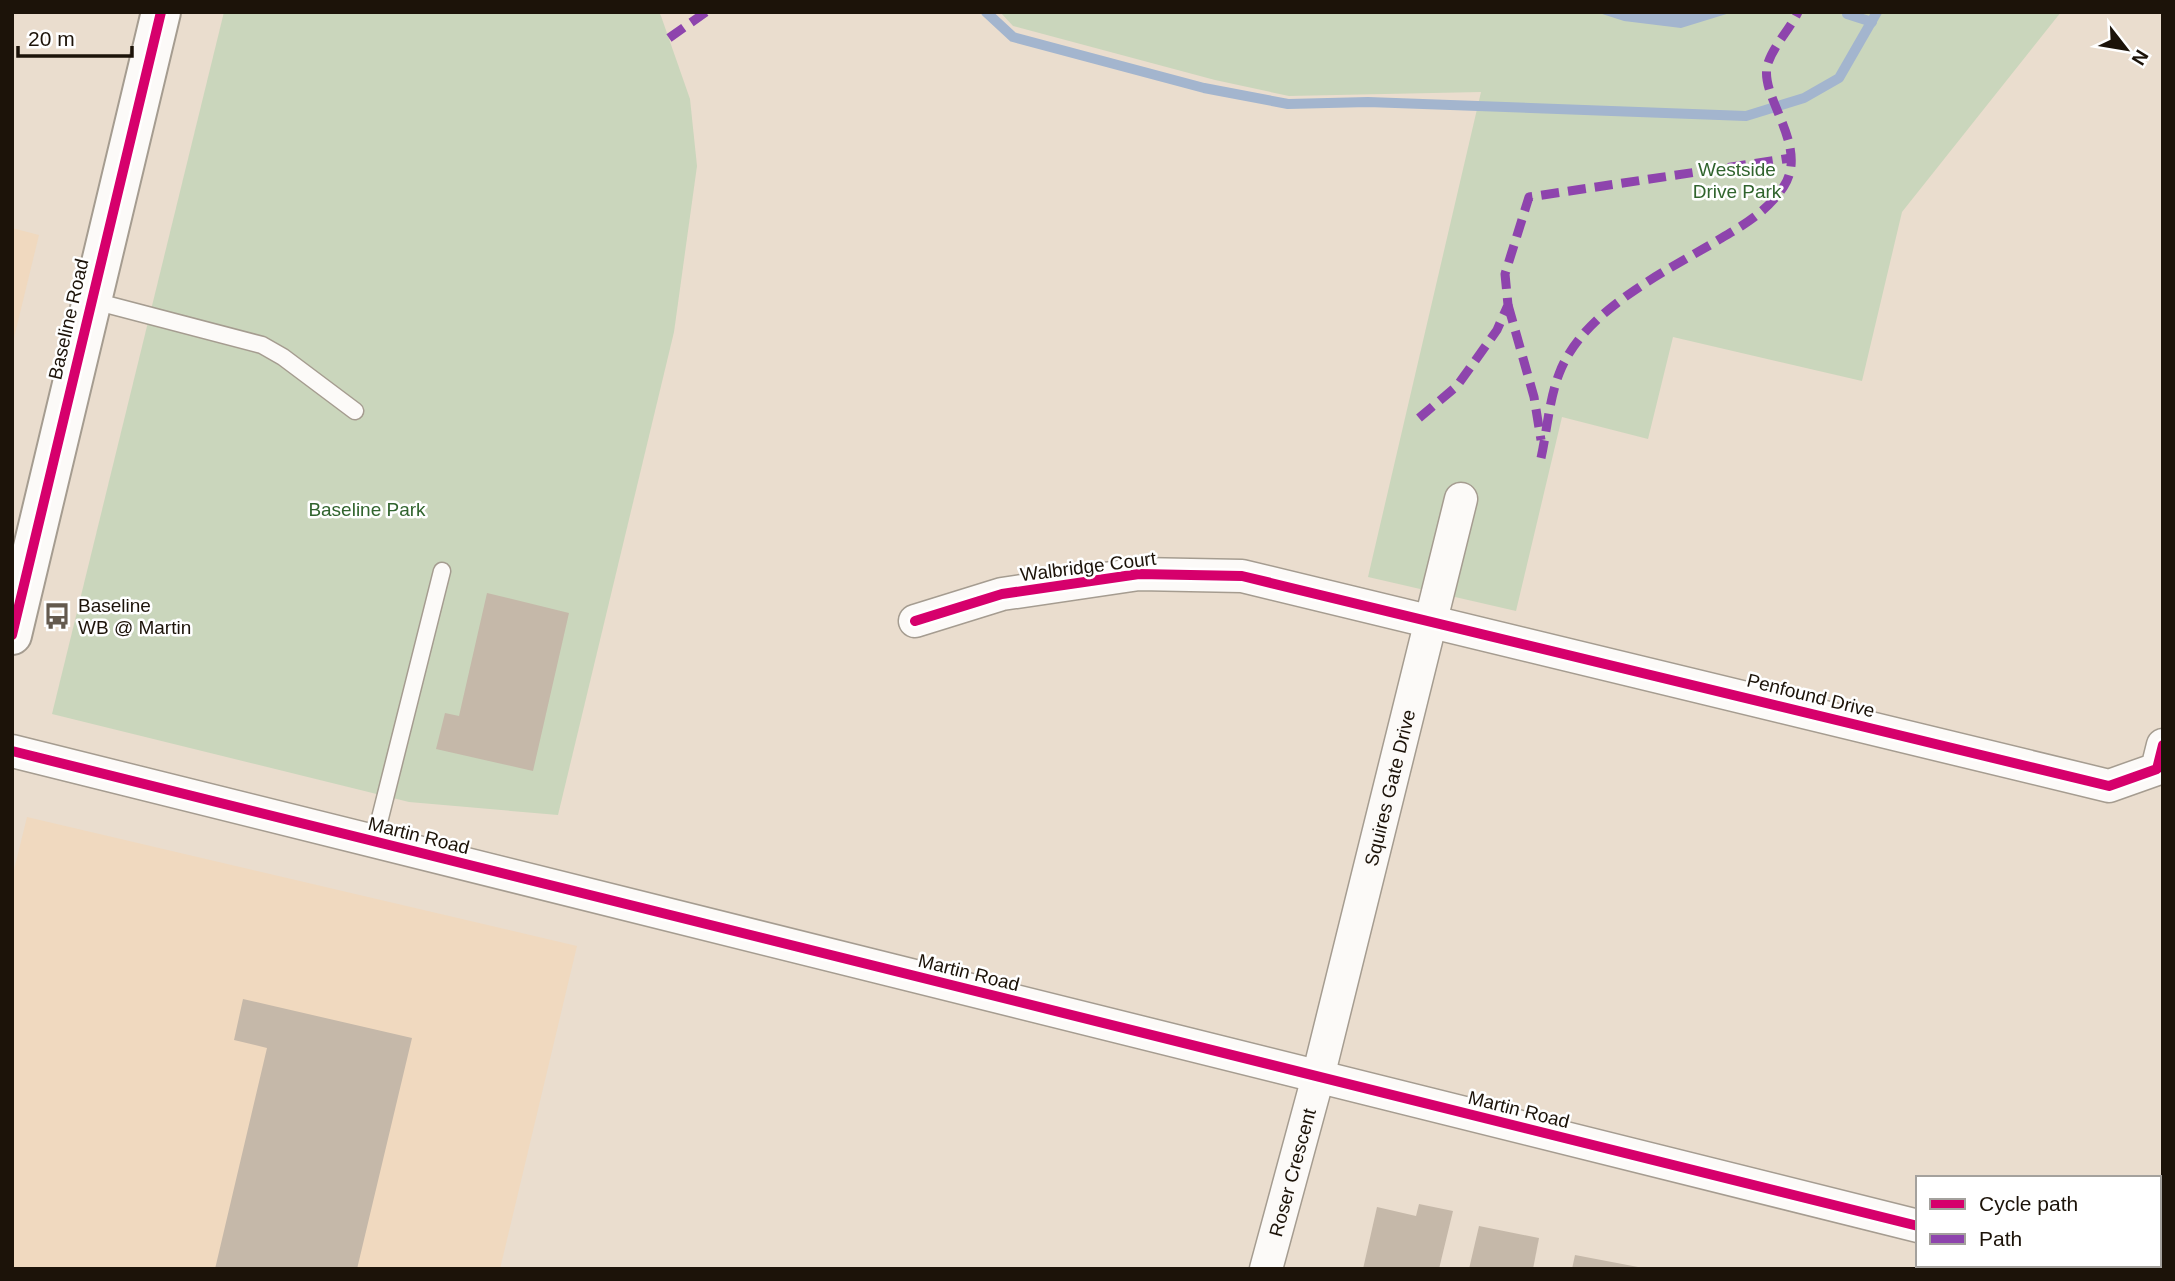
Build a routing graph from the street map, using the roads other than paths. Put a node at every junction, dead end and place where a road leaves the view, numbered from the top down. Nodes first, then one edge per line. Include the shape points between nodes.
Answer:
1 (160, 12) edge
2 (90, 300) junction
3 (355, 411) dead end
4 (1461, 499) dead end
5 (442, 571) dead end
6 (1432, 620) junction
7 (915, 621) dead end
8 (12, 635) edge
9 (2163, 746) edge
10 (12, 751) edge
11 (374, 842) junction
12 (1318, 1077) junction
13 (1916, 1226) edge
14 (1266, 1269) edge

1 - 2 street, Baseline Road
2 - 3 lane via 262,345
2 - 8 street, Baseline Road
4 - 6 street, Squires Gate Drive
5 - 11 lane
6 - 7 street, Walbridge Court via 1242,576 1139,574 1002,594
6 - 9 street, Penfound Drive via 2109,786 2157,769
6 - 12 street, Squires Gate Drive
10 - 11 street, Martin Road
11 - 12 street, Martin Road
12 - 13 street, Martin Road
12 - 14 street, Roser Crescent

